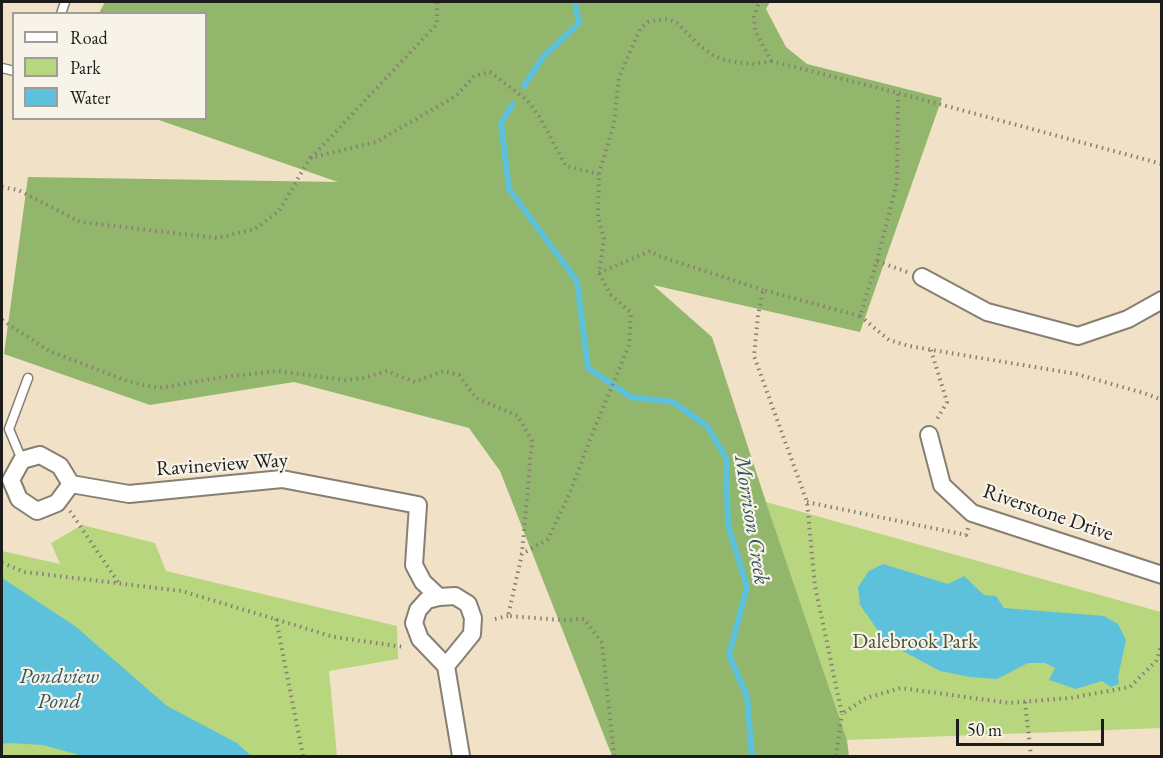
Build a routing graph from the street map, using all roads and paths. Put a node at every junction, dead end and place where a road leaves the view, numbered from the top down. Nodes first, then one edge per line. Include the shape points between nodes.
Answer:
1 (436, 2) edge
2 (759, 2) edge
3 (771, 61) junction
4 (898, 93) junction
5 (310, 158) junction
6 (1161, 164) edge
7 (599, 174) junction
8 (2, 187) edge
9 (877, 261) junction
10 (599, 273) junction
11 (922, 277) joint
12 (763, 290) junction
13 (1161, 300) edge
14 (860, 316) junction
15 (2, 320) edge
16 (930, 350) junction
17 (28, 378) dead end
18 (1161, 400) edge
19 (929, 435) joint
20 (22, 460) junction
21 (71, 484) junction
22 (807, 502) junction
23 (68, 507) dead end
24 (972, 513) junction
25 (522, 554) junction
26 (2, 563) edge
27 (1161, 575) edge
28 (118, 582) junction
29 (439, 597) junction
30 (508, 616) junction
31 (276, 619) junction
32 (495, 619) dead end
33 (1161, 644) edge
34 (405, 648) dead end
35 (446, 666) junction
36 (1025, 702) junction
37 (842, 714) junction
38 (303, 756) edge
39 (461, 756) edge
40 (614, 756) edge
41 (836, 756) edge
42 (1031, 756) edge

1 - 5 path via 436,24
2 - 3 path via 755,30
3 - 4 path
3 - 7 path via 728,61 714,56 668,19 648,22 640,29 619,77 614,124
4 - 6 path
4 - 9 path via 897,182
5 - 7 path via 376,142 456,96 474,76 490,72 526,100 539,116 566,166
5 - 8 path via 279,211 255,229 217,238 80,222 18,190
7 - 10 path via 598,217 604,239
9 - 11 path
9 - 14 path
10 - 12 path via 650,251
10 - 25 path via 610,294 631,313 629,345 548,539
11 - 13 street via 987,312 1078,336 1128,319
12 - 14 path
12 - 22 path via 754,356
14 - 16 path via 889,340
15 - 25 path via 49,351 129,382 159,388 278,371 345,380 387,371 415,382 443,370 459,375 476,398 518,416 532,441
16 - 18 path via 1076,374
16 - 19 path via 947,402
17 - 20 lane via 9,429
19 - 24 street, Riverstone Drive via 942,485
20 - 21 street via 40,455 60,466
20 - 21 street via 11,480 19,499 37,511 57,503
21 - 29 street, Ravineview Way via 129,494 282,479 418,505 414,565 423,582
22 - 24 path via 966,535
22 - 37 path via 815,586
23 - 28 path
24 - 27 street, Riverstone Drive
25 - 30 path
26 - 28 path via 25,572
28 - 31 path via 182,591
29 - 35 street via 427,600 414,623 420,639
29 - 35 street via 455,596 468,604 473,618 472,634
30 - 32 path
30 - 40 path via 584,619 602,643
31 - 34 path via 334,637
31 - 38 path
33 - 36 path via 1156,661 1130,687
35 - 39 street
36 - 37 path via 901,688 866,698
36 - 42 path
37 - 41 path

